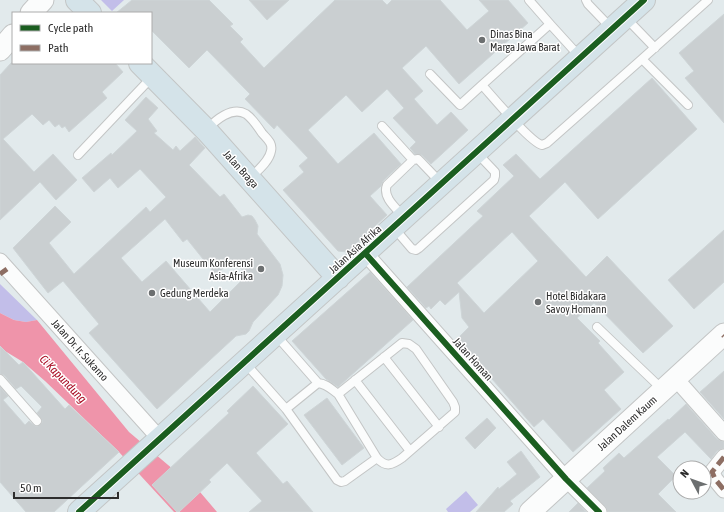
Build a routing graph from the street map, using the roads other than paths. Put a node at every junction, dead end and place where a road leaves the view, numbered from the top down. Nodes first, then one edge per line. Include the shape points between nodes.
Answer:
1 (43, 0) edge
2 (77, 0) edge
3 (529, 0) edge
4 (586, 0) edge
5 (644, 0) edge
6 (708, 0) edge
7 (33, 12) edge
8 (89, 12) edge
9 (618, 23) junction
10 (550, 24) junction
11 (12, 36) edge
12 (655, 48) junction
13 (0, 50) edge
14 (580, 58) junction
15 (642, 59) junction
16 (147, 69) edge
17 (430, 74) dead end
18 (482, 85) junction
19 (688, 105) dead end
20 (513, 119) junction
21 (382, 126) dead end
22 (207, 131) junction
23 (78, 155) dead end
24 (481, 158) junction
25 (413, 160) junction
26 (250, 178) junction
27 (442, 184) junction
28 (400, 228) junction
29 (365, 253) junction
30 (2, 268) edge
31 (338, 278) junction
32 (598, 327) dead end
33 (275, 334) junction
34 (724, 335) edge
35 (384, 357) junction
36 (244, 363) junction
37 (0, 378) edge
38 (355, 380) junction
39 (318, 383) junction
40 (669, 384) junction
41 (338, 394) junction
42 (286, 409) junction
43 (37, 420) dead end
44 (439, 427) junction
45 (724, 433) edge
46 (160, 439) junction
47 (410, 451) junction
48 (724, 456) edge
49 (377, 458) junction
50 (566, 479) junction
51 (724, 490) edge
52 (79, 512) edge
53 (530, 512) edge
54 (599, 512) edge

1 - 7 main road
2 - 8 main road
3 - 10 lane
4 - 9 lane via 588,4
5 - 9 main road, Jalan Asia Afrika
6 - 12 lane
9 - 12 lane
9 - 14 main road, Jalan Asia Afrika
10 - 14 lane
10 - 18 lane
11 - 13 main road
12 - 15 lane
14 - 20 main road, Jalan Asia Afrika
15 - 19 lane
15 - 20 lane via 542,145 537,144
16 - 22 main road, Jalan Braga
16 - 23 lane
17 - 18 lane via 460,105
18 - 20 lane
20 - 24 main road, Jalan Asia Afrika
21 - 25 lane
22 - 26 main road, Jalan Braga
22 - 26 lane via 213,123 227,114 247,114 271,143 271,152 266,161
24 - 27 main road, Jalan Asia Afrika
24 - 28 lane via 495,172 494,180 419,248 412,249
25 - 27 lane via 418,159
25 - 28 lane via 385,190
26 - 31 main road, Jalan Braga
27 - 28 main road, Jalan Asia Afrika
28 - 29 main road, Jalan Asia Afrika
29 - 31 main road, Jalan Asia Afrika
29 - 50 street, Jalan Homan
30 - 46 street, Jalan Dr. Ir. Sukarno
31 - 33 main road, Jalan Asia Afrika
32 - 40 lane
33 - 36 main road, Jalan Asia Afrika
33 - 39 lane
34 - 40 main road, Jalan Dalem Kaum
35 - 38 lane
35 - 44 lane
35 - 44 lane via 402,343 409,344 416,350 455,407 455,412
36 - 42 lane
36 - 46 main road, Jalan Asia Afrika
37 - 43 lane
38 - 41 lane
38 - 47 lane
39 - 41 lane
39 - 42 lane
40 - 45 street
40 - 50 main road, Jalan Dalem Kaum
41 - 49 lane
42 - 49 lane via 337,480 345,481
44 - 47 lane
46 - 52 main road, Jalan Asia Afrika
47 - 49 lane via 395,463 388,465 381,463
48 - 51 street via 712,472
50 - 53 main road, Jalan Dalem Kaum
50 - 54 street, Jalan Homan

